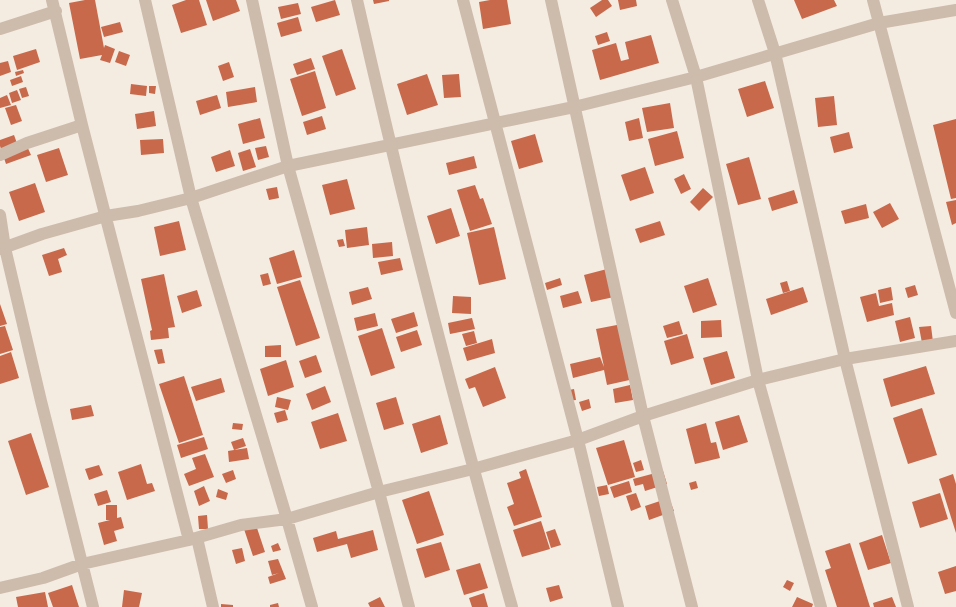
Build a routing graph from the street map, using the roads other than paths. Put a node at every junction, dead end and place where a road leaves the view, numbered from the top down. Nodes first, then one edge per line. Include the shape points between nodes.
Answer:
1 (145, 0) edge
2 (252, 0) edge
3 (358, 0) edge
4 (463, 0) edge
5 (551, 0) edge
6 (672, 0) edge
7 (758, 0) edge
8 (873, 0) edge
9 (54, 5) edge
10 (956, 10) edge
11 (878, 23) junction
12 (0, 29) edge
13 (775, 53) junction
14 (696, 77) junction
15 (574, 107) junction
16 (494, 124) junction
17 (82, 125) junction
18 (391, 144) junction
19 (0, 155) edge
20 (288, 166) junction
21 (191, 198) junction
22 (0, 215) edge
23 (106, 216) junction
24 (3, 248) edge
25 (956, 312) edge
26 (956, 341) edge
27 (845, 359) junction
28 (758, 380) junction
29 (643, 416) junction
30 (578, 440) junction
31 (473, 469) junction
32 (380, 492) junction
33 (287, 519) junction
34 (193, 539) junction
35 (82, 564) junction
36 (0, 588) edge
37 (94, 607) edge
38 (213, 607) edge
39 (312, 607) edge
40 (409, 607) edge
41 (512, 607) edge
42 (618, 607) edge
43 (692, 607) edge
44 (821, 607) edge
45 (908, 607) edge

1 - 21 street
2 - 20 street
3 - 18 street
4 - 16 street
5 - 15 street
6 - 14 street
7 - 13 street
8 - 11 street
9 - 12 street
9 - 17 street
10 - 11 street
11 - 13 street
11 - 25 street
13 - 14 street
13 - 27 street
14 - 15 street
14 - 28 street
15 - 16 street
15 - 29 street
16 - 18 street
16 - 30 street
17 - 19 street
17 - 23 street
18 - 20 street
18 - 31 street
20 - 21 street
20 - 32 street
21 - 23 street
21 - 33 street
22 - 24 street
23 - 24 street
23 - 34 street
24 - 35 street
26 - 27 street
27 - 28 street
27 - 45 street
28 - 29 street
28 - 44 street
29 - 30 street
29 - 43 street
30 - 31 street
30 - 42 street
31 - 32 street
31 - 41 street
32 - 33 street
32 - 40 street
33 - 34 street via 241,525
33 - 39 street
34 - 35 street
34 - 38 street
35 - 36 street
35 - 37 street

